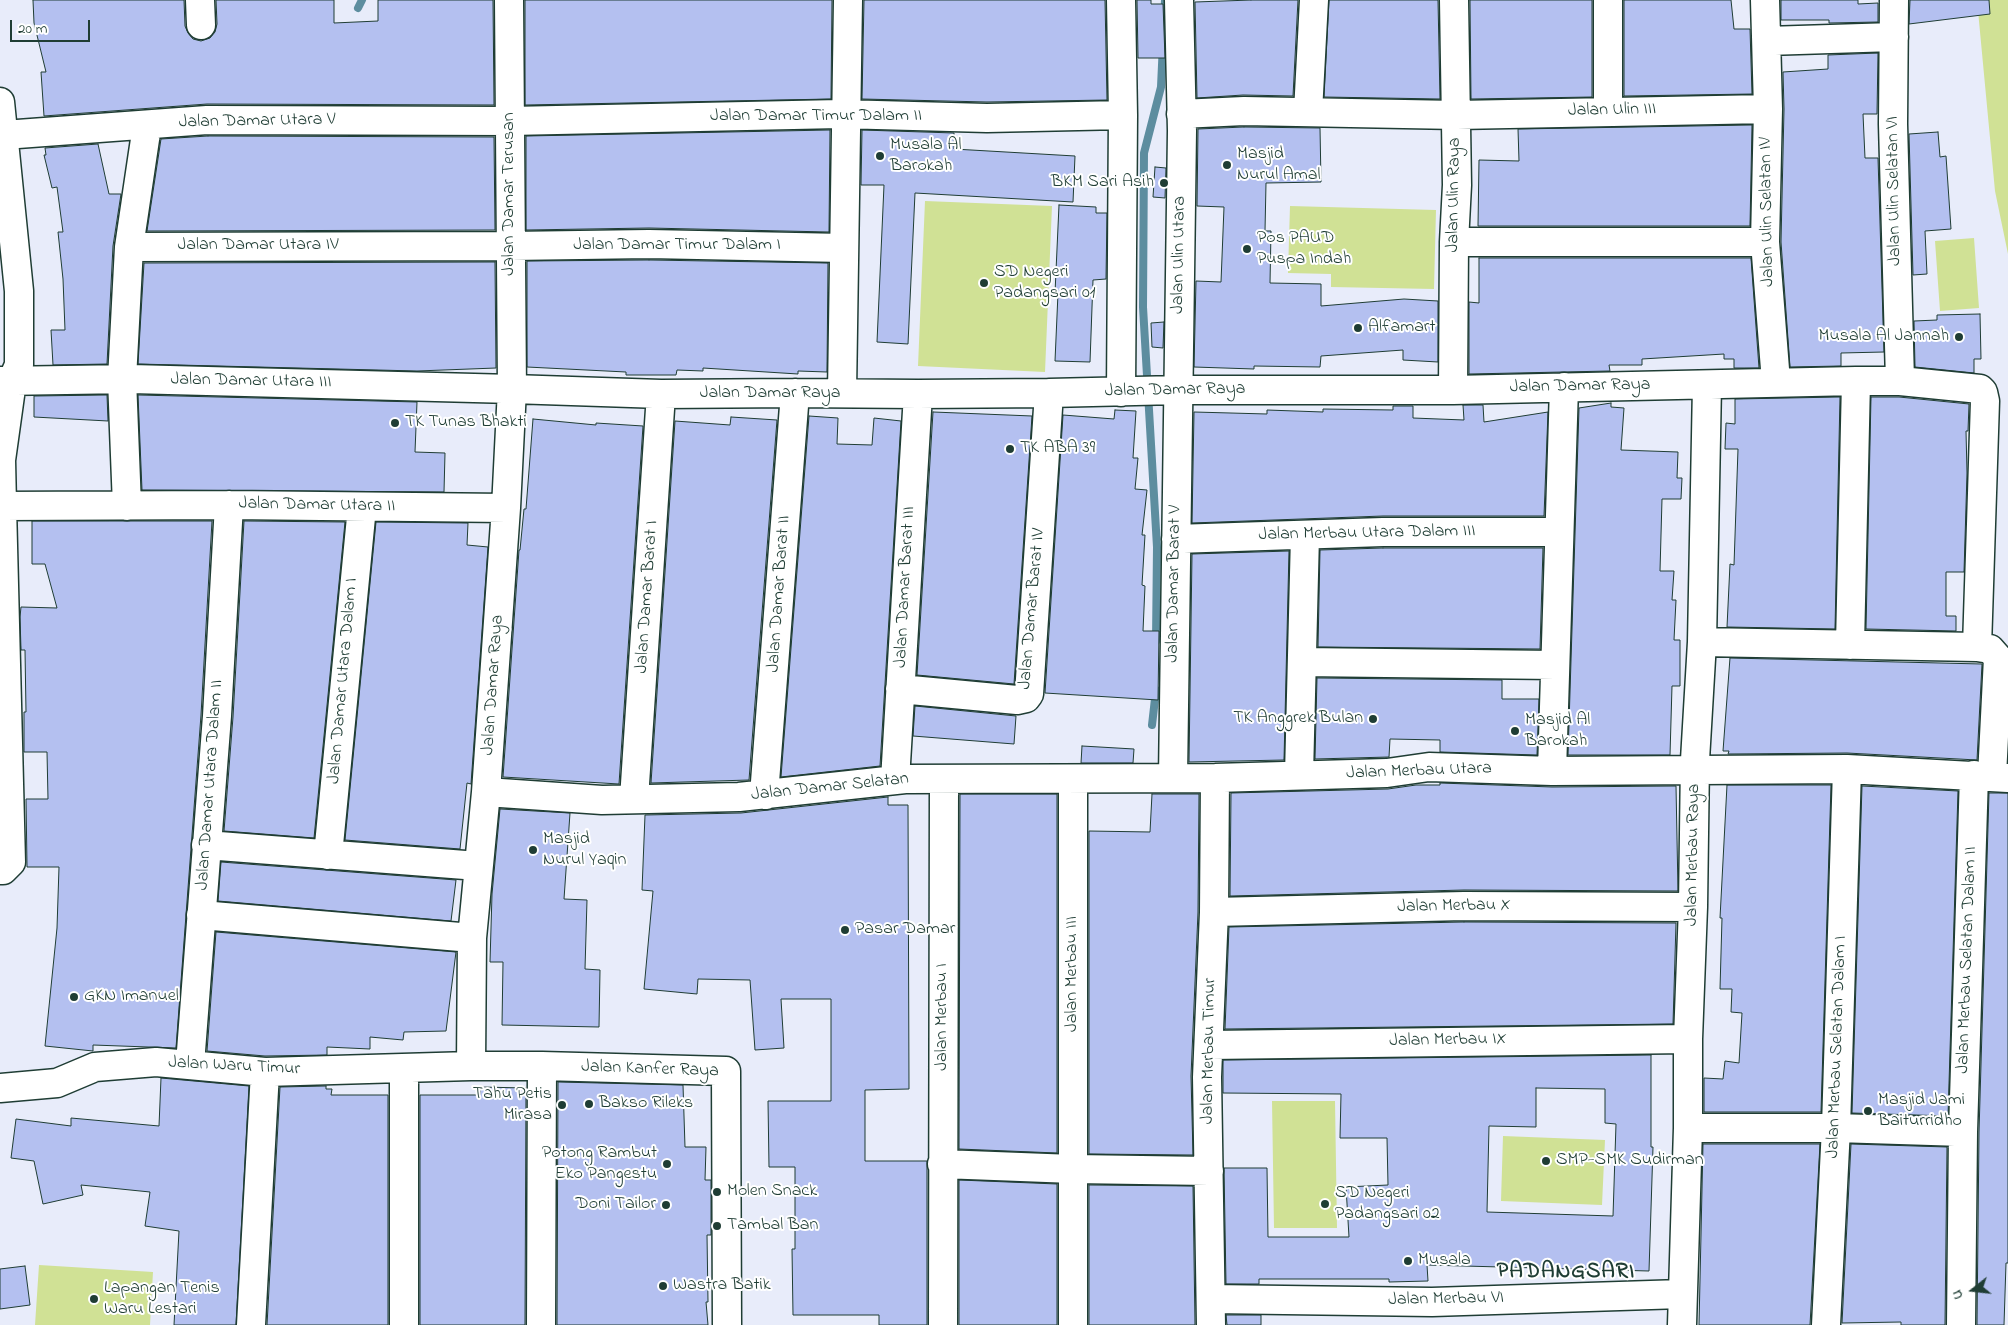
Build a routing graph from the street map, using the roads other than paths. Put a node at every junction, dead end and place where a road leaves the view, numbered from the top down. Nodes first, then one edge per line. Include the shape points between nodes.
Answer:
1 (509, 0) edge
2 (848, 0) edge
3 (1121, 0) edge
4 (1179, 0) edge
5 (1314, 0) edge
6 (1454, 0) edge
7 (1608, 0) edge
8 (1765, 0) edge
9 (1894, 0) edge
10 (1894, 37) junction
11 (1767, 41) junction
12 (0, 102) edge
13 (1768, 109) junction
14 (1608, 111) junction
15 (1308, 112) junction
16 (845, 114) junction
17 (1181, 114) junction
18 (1123, 115) junction
19 (1456, 115) junction
20 (510, 121) junction
21 (147, 126) junction
22 (4, 135) junction
23 (1454, 242) junction
24 (1765, 242) junction
25 (510, 246) junction
26 (129, 247) junction
27 (844, 248) junction
28 (122, 379) junction
29 (6, 381) edge
30 (1856, 381) junction
31 (1900, 381) junction
32 (1776, 382) junction
33 (1707, 385) junction
34 (1564, 387) junction
35 (512, 389) junction
36 (1453, 390) junction
37 (1148, 391) junction
38 (794, 393) junction
39 (842, 393) junction
40 (661, 394) junction
41 (918, 394) junction
42 (1049, 394) junction
43 (1985, 401) joint
44 (228, 505) junction
45 (2, 506) junction
46 (127, 506) junction
47 (362, 507) junction
48 (506, 508) junction
49 (1559, 532) junction
50 (1305, 534) junction
51 (1176, 538) junction
52 (1702, 642) junction
53 (1850, 645) junction
54 (1988, 653) junction
55 (1302, 662) junction
56 (1555, 665) junction
57 (900, 689) junction
58 (1847, 769) junction
59 (1552, 770) junction
60 (1695, 771) junction
61 (1300, 775) junction
62 (1991, 776) edge
63 (1173, 778) junction
64 (1216, 778) junction
65 (944, 779) junction
66 (1073, 779) junction
67 (895, 780) junction
68 (486, 792) junction
69 (766, 795) junction
70 (634, 799) junction
71 (206, 845) junction
72 (328, 855) junction
73 (6, 866) edge
74 (478, 866) junction
75 (1693, 907) junction
76 (1214, 912) junction
77 (201, 916) junction
78 (472, 938) junction
79 (1688, 1039) junction
80 (1209, 1045) junction
81 (190, 1064) junction
82 (471, 1066) junction
83 (542, 1066) junction
84 (404, 1069) junction
85 (265, 1072) junction
86 (0, 1088) edge
87 (1688, 1128) junction
88 (1836, 1128) junction
89 (1963, 1132) junction
90 (942, 1164) junction
91 (1073, 1169) junction
92 (1209, 1171) junction
93 (1682, 1294) junction
94 (1211, 1312) edge
95 (251, 1325) edge
96 (404, 1325) edge
97 (540, 1325) edge
98 (728, 1325) edge
99 (943, 1325) edge
100 (1073, 1325) edge
101 (1682, 1325) edge
102 (1826, 1325) edge
103 (1961, 1325) edge

1 - 20 street, Jalan Damar Terusan
2 - 16 street
3 - 18 street
4 - 17 street, Jalan Ulin Utara
5 - 15 street
6 - 19 street, Jalan Ulin Raya
7 - 14 street
8 - 11 street, Jalan Ulin Selatan IV
9 - 10 street, Jalan Ulin Selatan VI
10 - 11 street
10 - 31 street, Jalan Ulin Selatan VI via 1893,124
11 - 13 street, Jalan Ulin Selatan IV
12 - 22 street
13 - 14 street, Jalan Ulin III
13 - 24 street, Jalan Ulin Selatan IV
14 - 19 street, Jalan Ulin III
15 - 17 street, Jalan Ulin III
15 - 19 street, Jalan Ulin III
16 - 18 street, Jalan Damar Timur Dalam II via 987,118
16 - 20 street, Jalan Damar Timur Dalam II
16 - 27 street
17 - 37 street, Jalan Ulin Utara
18 - 37 street
19 - 23 street, Jalan Ulin Raya
20 - 21 street, Jalan Damar Utara V via 208,120
20 - 25 street, Jalan Damar Terusan
21 - 22 street, Jalan Damar Utara V
21 - 26 street
22 - 29 street via 19,291 19,364
23 - 24 street
23 - 36 street, Jalan Ulin Raya
24 - 32 street, Jalan Ulin Selatan IV
25 - 26 street, Jalan Damar Utara IV
25 - 27 street, Jalan Damar Timur Dalam I via 649,244
25 - 35 street, Jalan Damar Terusan
26 - 28 street
27 - 39 street
28 - 29 street, Jalan Damar Utara III
28 - 35 street, Jalan Damar Utara III
28 - 46 street
29 - 45 street
30 - 31 street, Jalan Damar Raya
30 - 32 street, Jalan Damar Raya
30 - 53 street
31 - 43 street, Jalan Damar Raya via 1980,389
32 - 33 street, Jalan Damar Raya
33 - 34 street, Jalan Damar Raya
33 - 52 street, Jalan Merbau Raya
34 - 36 street, Jalan Damar Raya
34 - 49 street
35 - 40 street, Jalan Damar Raya
35 - 48 street, Jalan Damar Raya
36 - 37 street, Jalan Damar Raya
37 - 42 street, Jalan Damar Raya
37 - 51 street, Jalan Damar Barat V
38 - 39 street, Jalan Damar Raya
38 - 40 street, Jalan Damar Raya
38 - 69 street, Jalan Damar Barat II
39 - 41 street, Jalan Damar Raya
40 - 70 street, Jalan Damar Barat I
41 - 42 street, Jalan Damar Raya
41 - 57 street, Jalan Damar Barat III
42 - 57 street, Jalan Damar Barat IV via 1029,694 1016,700
43 - 54 street, Jalan Merbau Selatan Dalam II
44 - 46 street, Jalan Damar Utara II
44 - 47 street, Jalan Damar Utara II
44 - 71 street, Jalan Damar Utara Dalam II via 217,716
45 - 46 street, Jalan Damar Utara II
45 - 73 street
47 - 48 street, Jalan Damar Utara II
47 - 72 street, Jalan Damar Utara Dalam I
48 - 68 street, Jalan Damar Raya
49 - 50 street, Jalan Merbau Utara Dalam III
49 - 56 street
50 - 51 street, Jalan Merbau Utara Dalam III
50 - 55 street
51 - 63 street, Jalan Damar Barat V
52 - 53 street
52 - 60 street, Jalan Merbau Raya
53 - 54 street
54 - 62 street, Jalan Merbau Selatan Dalam II
55 - 56 street
55 - 61 street
56 - 59 street
57 - 67 street, Jalan Damar Barat III
58 - 60 street, Jalan Merbau Utara
58 - 62 street, Jalan Merbau Utara
58 - 88 street, Jalan Merbau Selatan Dalam I
59 - 60 street, Jalan Merbau Utara
59 - 61 street, Jalan Merbau Utara via 1429,768 1387,773
60 - 75 street, Jalan Merbau Raya
61 - 64 street, Jalan Merbau Utara
62 - 89 street, Jalan Merbau Selatan Dalam II
63 - 64 street, Jalan Merbau Utara
63 - 66 street, Jalan Damar Selatan
64 - 76 street, Jalan Merbau Timur
65 - 66 street, Jalan Damar Selatan
65 - 67 street, Jalan Damar Selatan
65 - 90 street, Jalan Merbau I
66 - 91 street, Jalan Merbau III
67 - 69 street, Jalan Damar Selatan
68 - 70 street, Jalan Damar Selatan via 602,800
68 - 74 street, Jalan Damar Raya
69 - 70 street, Jalan Damar Selatan
71 - 72 street
71 - 77 street, Jalan Damar Utara Dalam II
72 - 74 street
74 - 78 street, Jalan Damar Raya
75 - 76 street, Jalan Merbau X via 1464,906
75 - 79 street, Jalan Merbau Raya
76 - 80 street, Jalan Merbau Timur
77 - 78 street
77 - 81 street, Jalan Damar Utara Dalam II
78 - 82 street, Jalan Damar Raya
79 - 80 street, Jalan Merbau IX
79 - 87 street, Jalan Merbau Raya
80 - 92 street, Jalan Merbau Timur
81 - 85 street, Jalan Waru Timur
81 - 86 street, Jalan Waru Timur via 156,1062 95,1067 57,1083
82 - 83 street, Jalan Kanfer Raya
82 - 84 street, Jalan Waru Timur
83 - 97 street
83 - 98 street, Jalan Kanfer Raya via 726,1072
84 - 85 street, Jalan Waru Timur
84 - 96 street
85 - 95 street
87 - 88 street
87 - 93 street, Jalan Merbau Raya
88 - 89 street
88 - 102 street, Jalan Merbau Selatan Dalam I
89 - 103 street, Jalan Merbau Selatan Dalam II
90 - 91 street
90 - 99 street, Jalan Merbau I
91 - 92 street
91 - 100 street, Jalan Merbau III
92 - 94 street, Jalan Merbau Timur
93 - 94 street, Jalan Merbau VI
93 - 101 street, Jalan Merbau Raya

